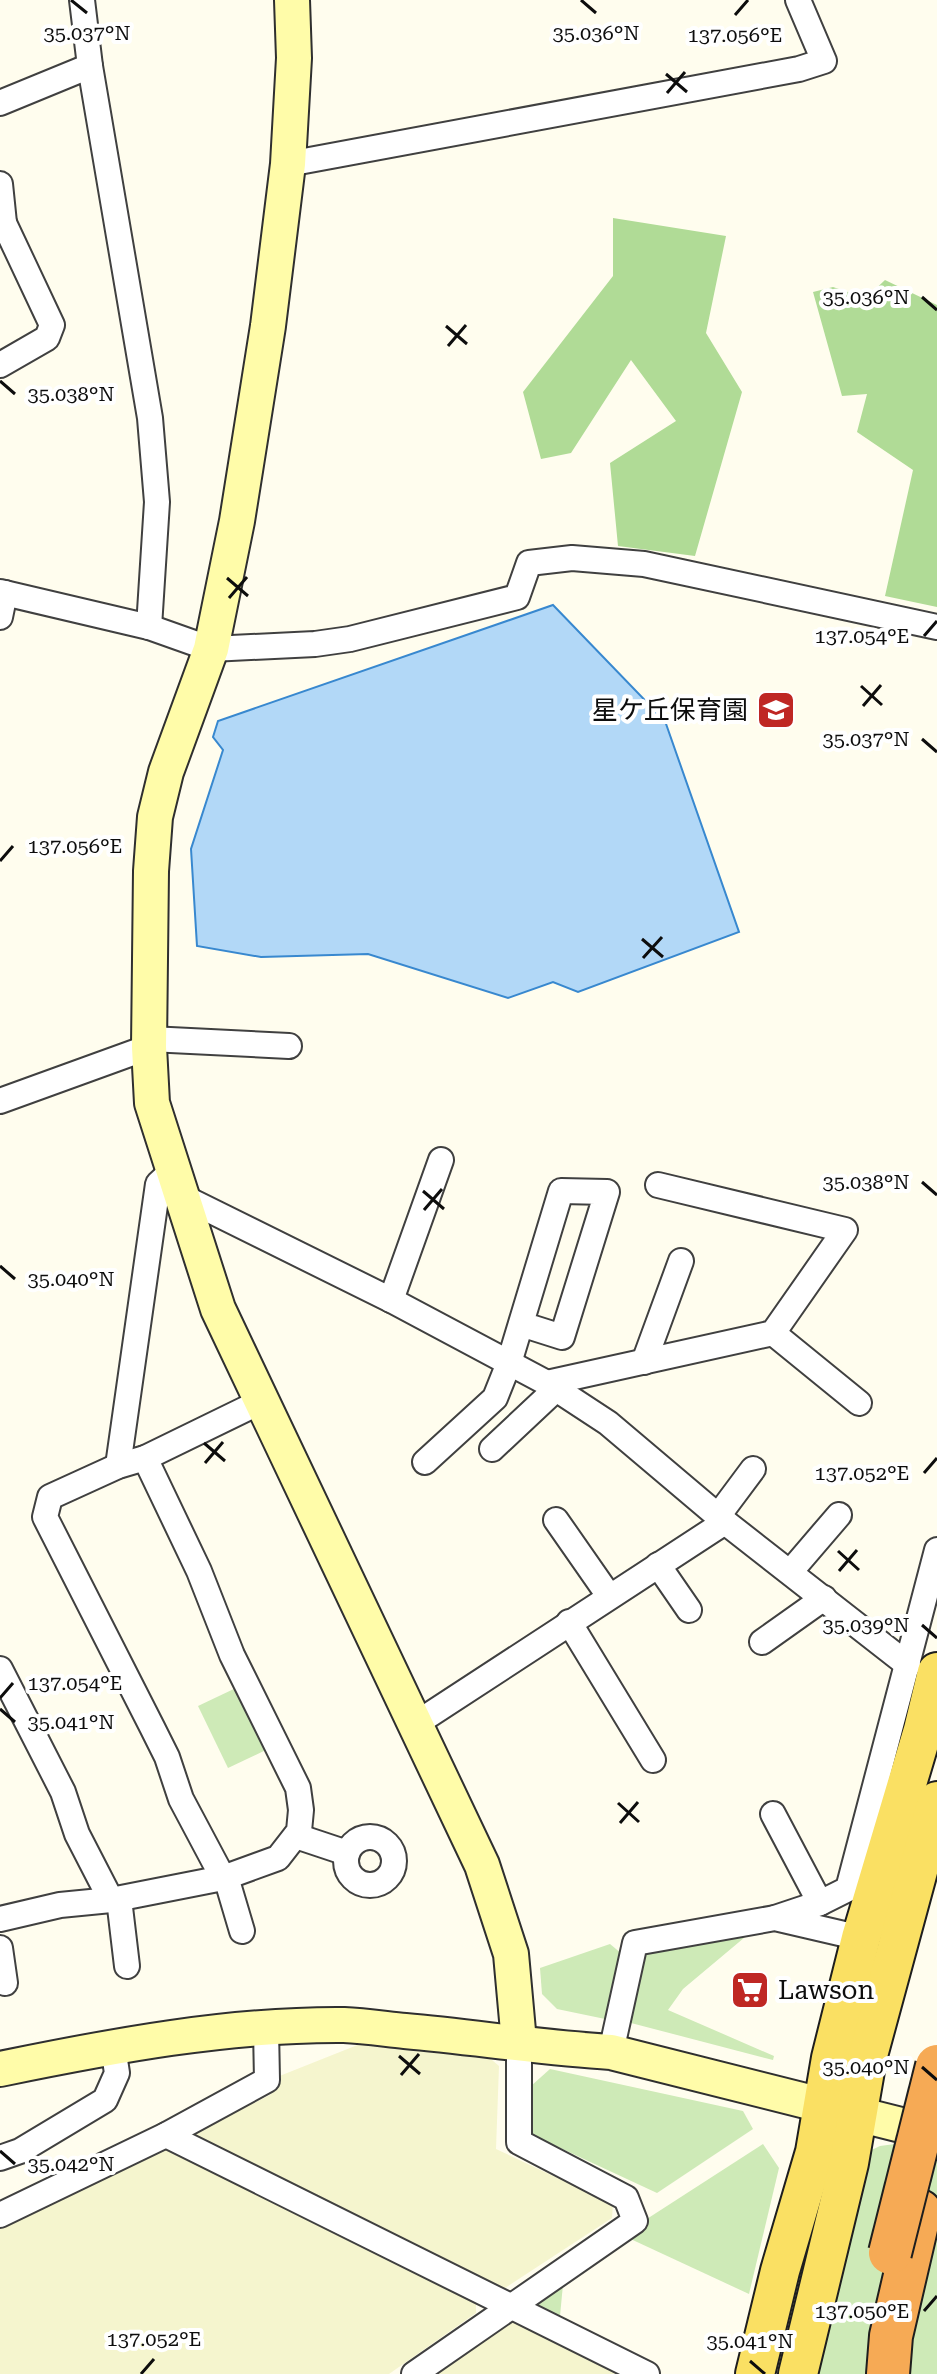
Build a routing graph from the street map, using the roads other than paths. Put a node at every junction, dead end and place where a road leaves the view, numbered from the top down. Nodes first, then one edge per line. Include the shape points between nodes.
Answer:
1 (82, 0) edge
2 (292, 0) edge
3 (798, 0) edge
4 (90, 66) junction
5 (0, 103) edge
6 (288, 164) junction
7 (0, 184) edge
8 (2, 223) edge
9 (0, 365) edge
10 (2, 592) edge
11 (0, 617) edge
12 (149, 627) junction
13 (937, 627) edge
14 (211, 649) junction
15 (150, 1043) junction
16 (289, 1046) dead end
17 (0, 1101) edge
18 (441, 1160) dead end
19 (178, 1183) junction
20 (658, 1185) dead end
21 (681, 1261) dead end
22 (391, 1300) junction
23 (521, 1324) dead end
24 (773, 1333) junction
25 (644, 1362) junction
26 (509, 1363) junction
27 (552, 1386) junction
28 (262, 1401) junction
29 (859, 1403) dead end
30 (492, 1449) dead end
31 (145, 1458) junction
32 (425, 1462) dead end
33 (118, 1466) junction
34 (753, 1469) dead end
35 (839, 1515) dead end
36 (722, 1519) junction
37 (556, 1520) dead end
38 (937, 1550) edge
39 (658, 1565) junction
40 (791, 1571) junction
41 (609, 1596) junction
42 (824, 1598) junction
43 (689, 1610) dead end
44 (569, 1622) junction
45 (762, 1642) dead end
46 (0, 1669) edge
47 (922, 1669) edge
48 (417, 1723) junction
49 (653, 1760) dead end
50 (937, 1801) edge
51 (773, 1814) dead end
52 (296, 1836) junction
53 (347, 1853) dead end
54 (225, 1878) junction
55 (115, 1900) junction
56 (820, 1903) junction
57 (775, 1918) junction
58 (0, 1919) edge
59 (242, 1931) dead end
60 (861, 1938) junction
61 (0, 1948) edge
62 (127, 1966) dead end
63 (5, 1983) dead end
64 (266, 2029) junction
65 (519, 2042) junction
66 (113, 2047) junction
67 (611, 2052) junction
68 (937, 2066) edge
69 (0, 2069) edge
70 (822, 2104) junction
71 (859, 2114) junction
72 (937, 2134) edge
73 (166, 2135) junction
74 (937, 2141) edge
75 (0, 2158) edge
76 (0, 2215) edge
77 (899, 2255) junction
78 (510, 2306) junction
79 (414, 2374) edge
80 (647, 2374) edge
81 (755, 2374) edge
82 (798, 2374) edge
83 (868, 2374) edge
84 (888, 2374) edge

1 - 4 street
2 - 6 street
3 - 6 street via 824,61
4 - 5 street
4 - 12 street via 150,418 157,502
6 - 14 street via 242,491
7 - 8 street
8 - 9 street via 52,325 47,338
10 - 11 street
10 - 12 street
12 - 14 street
13 - 14 street via 659,567 572,558 529,563 517,597 350,639
14 - 15 street via 155,817
15 - 16 street
15 - 17 street
15 - 19 street via 152,1103
18 - 22 street
19 - 22 street
19 - 28 street via 218,1309
19 - 33 street via 158,1184
20 - 24 street via 845,1230
21 - 25 street
22 - 26 street
23 - 26 street via 562,1337 607,1192 561,1191
24 - 25 street
24 - 29 street
25 - 27 street
26 - 27 street
26 - 32 street via 495,1398
27 - 30 street
27 - 36 street via 608,1423
28 - 31 street
28 - 48 street
31 - 33 street
31 - 52 street via 298,1788
33 - 54 street via 50,1497 45,1517 167,1757 181,1799
34 - 36 street
35 - 40 street
36 - 39 street
36 - 40 street
37 - 41 street
38 - 47 street
39 - 41 street
39 - 43 street
40 - 42 street
41 - 44 street
42 - 45 street
42 - 47 street
44 - 48 street
44 - 49 street
46 - 55 street via 63,1792 77,1834
47 - 56 street via 848,1889
47 - 60 main road via 923,1730
48 - 65 street via 497,1909 511,1954
50 - 71 main road via 867,2059
51 - 56 street
52 - 53 street
52 - 54 street via 278,1858
54 - 55 street
54 - 59 street
55 - 58 street via 60,1905
55 - 62 street
56 - 57 street
57 - 60 street
57 - 67 street via 635,1943
60 - 70 main road
61 - 63 street
64 - 65 street via 345,2025
64 - 66 street
64 - 73 street via 267,2080
65 - 67 street
65 - 78 street via 519,2142 626,2198 635,2221
66 - 69 street
66 - 75 street via 117,2073 105,2100
67 - 70 street
68 - 77 highway, bridge
70 - 71 street
70 - 81 main road via 815,2152
71 - 72 street
71 - 82 main road
73 - 76 street
73 - 78 street
74 - 77 highway
77 - 83 highway via 871,2334
77 - 84 highway
78 - 79 street
78 - 80 street

